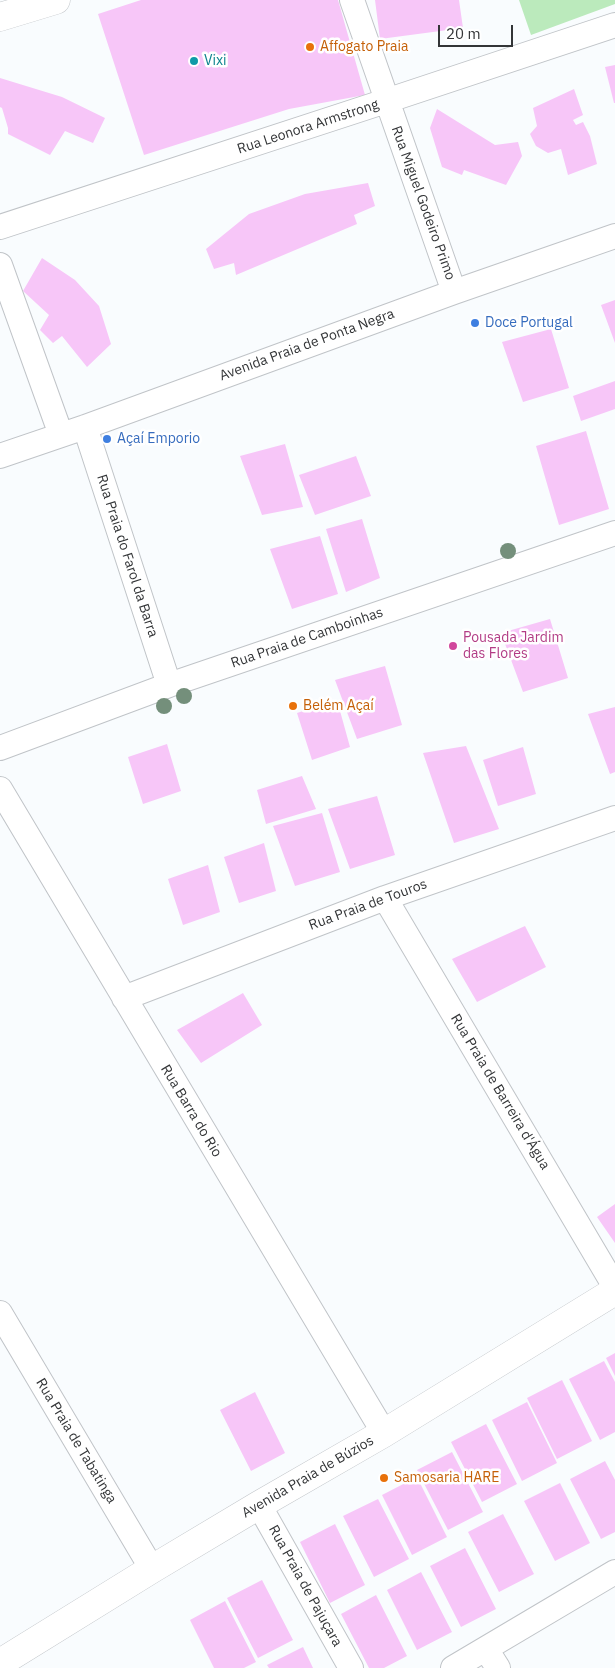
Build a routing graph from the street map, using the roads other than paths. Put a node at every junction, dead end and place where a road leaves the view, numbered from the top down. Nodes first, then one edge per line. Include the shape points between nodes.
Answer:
1 (56, 0) edge
2 (352, 0) edge
3 (0, 17) edge
4 (615, 25) edge
5 (386, 101) junction
6 (0, 227) edge
7 (615, 236) edge
8 (0, 265) edge
9 (454, 292) junction
10 (85, 427) junction
11 (60, 435) junction
12 (0, 456) edge
13 (615, 533) edge
14 (169, 686) junction
15 (0, 748) edge
16 (0, 789) edge
17 (615, 818) edge
18 (385, 898) junction
19 (124, 998) junction
20 (615, 1287) edge
21 (615, 1291) edge
22 (0, 1313) edge
23 (384, 1433) junction
24 (259, 1504) junction
25 (152, 1569) junction
26 (615, 1572) edge
27 (492, 1658) edge
28 (0, 1662) edge
29 (351, 1668) edge
30 (453, 1668) edge

1 - 3 main road
2 - 5 street, Rua Miguel Godeiro Primo
4 - 5 street, Rua Leonora Armstrong
5 - 6 street, Rua Leonora Armstrong
5 - 9 street, Rua Miguel Godeiro Primo
7 - 9 street, Avenida Praia de Ponta Negra
8 - 11 street
9 - 10 street, Avenida Praia de Ponta Negra
10 - 11 street, Avenida Praia de Ponta Negra
10 - 14 street, Rua Praia do Farol da Barra
11 - 12 street, Avenida Praia de Ponta Negra
13 - 14 street, Rua Praia de Camboinhas
14 - 15 street, Rua Praia de Camboinhas
16 - 19 street, Rua Barra do Rio
17 - 18 street, Rua Praia de Touros
18 - 19 street, Rua Praia de Touros
18 - 20 street, Rua Praia de Barreira d'Água
19 - 23 street, Rua Barra do Rio
21 - 23 main road, Avenida Praia de Búzios
22 - 25 street, Rua Praia de Tabatinga
23 - 24 main road, Avenida Praia de Búzios
24 - 25 main road, Avenida Praia de Búzios
24 - 29 street, Rua Praia de Pajuçara
25 - 28 main road, Avenida Praia de Búzios
26 - 27 street
27 - 30 street

